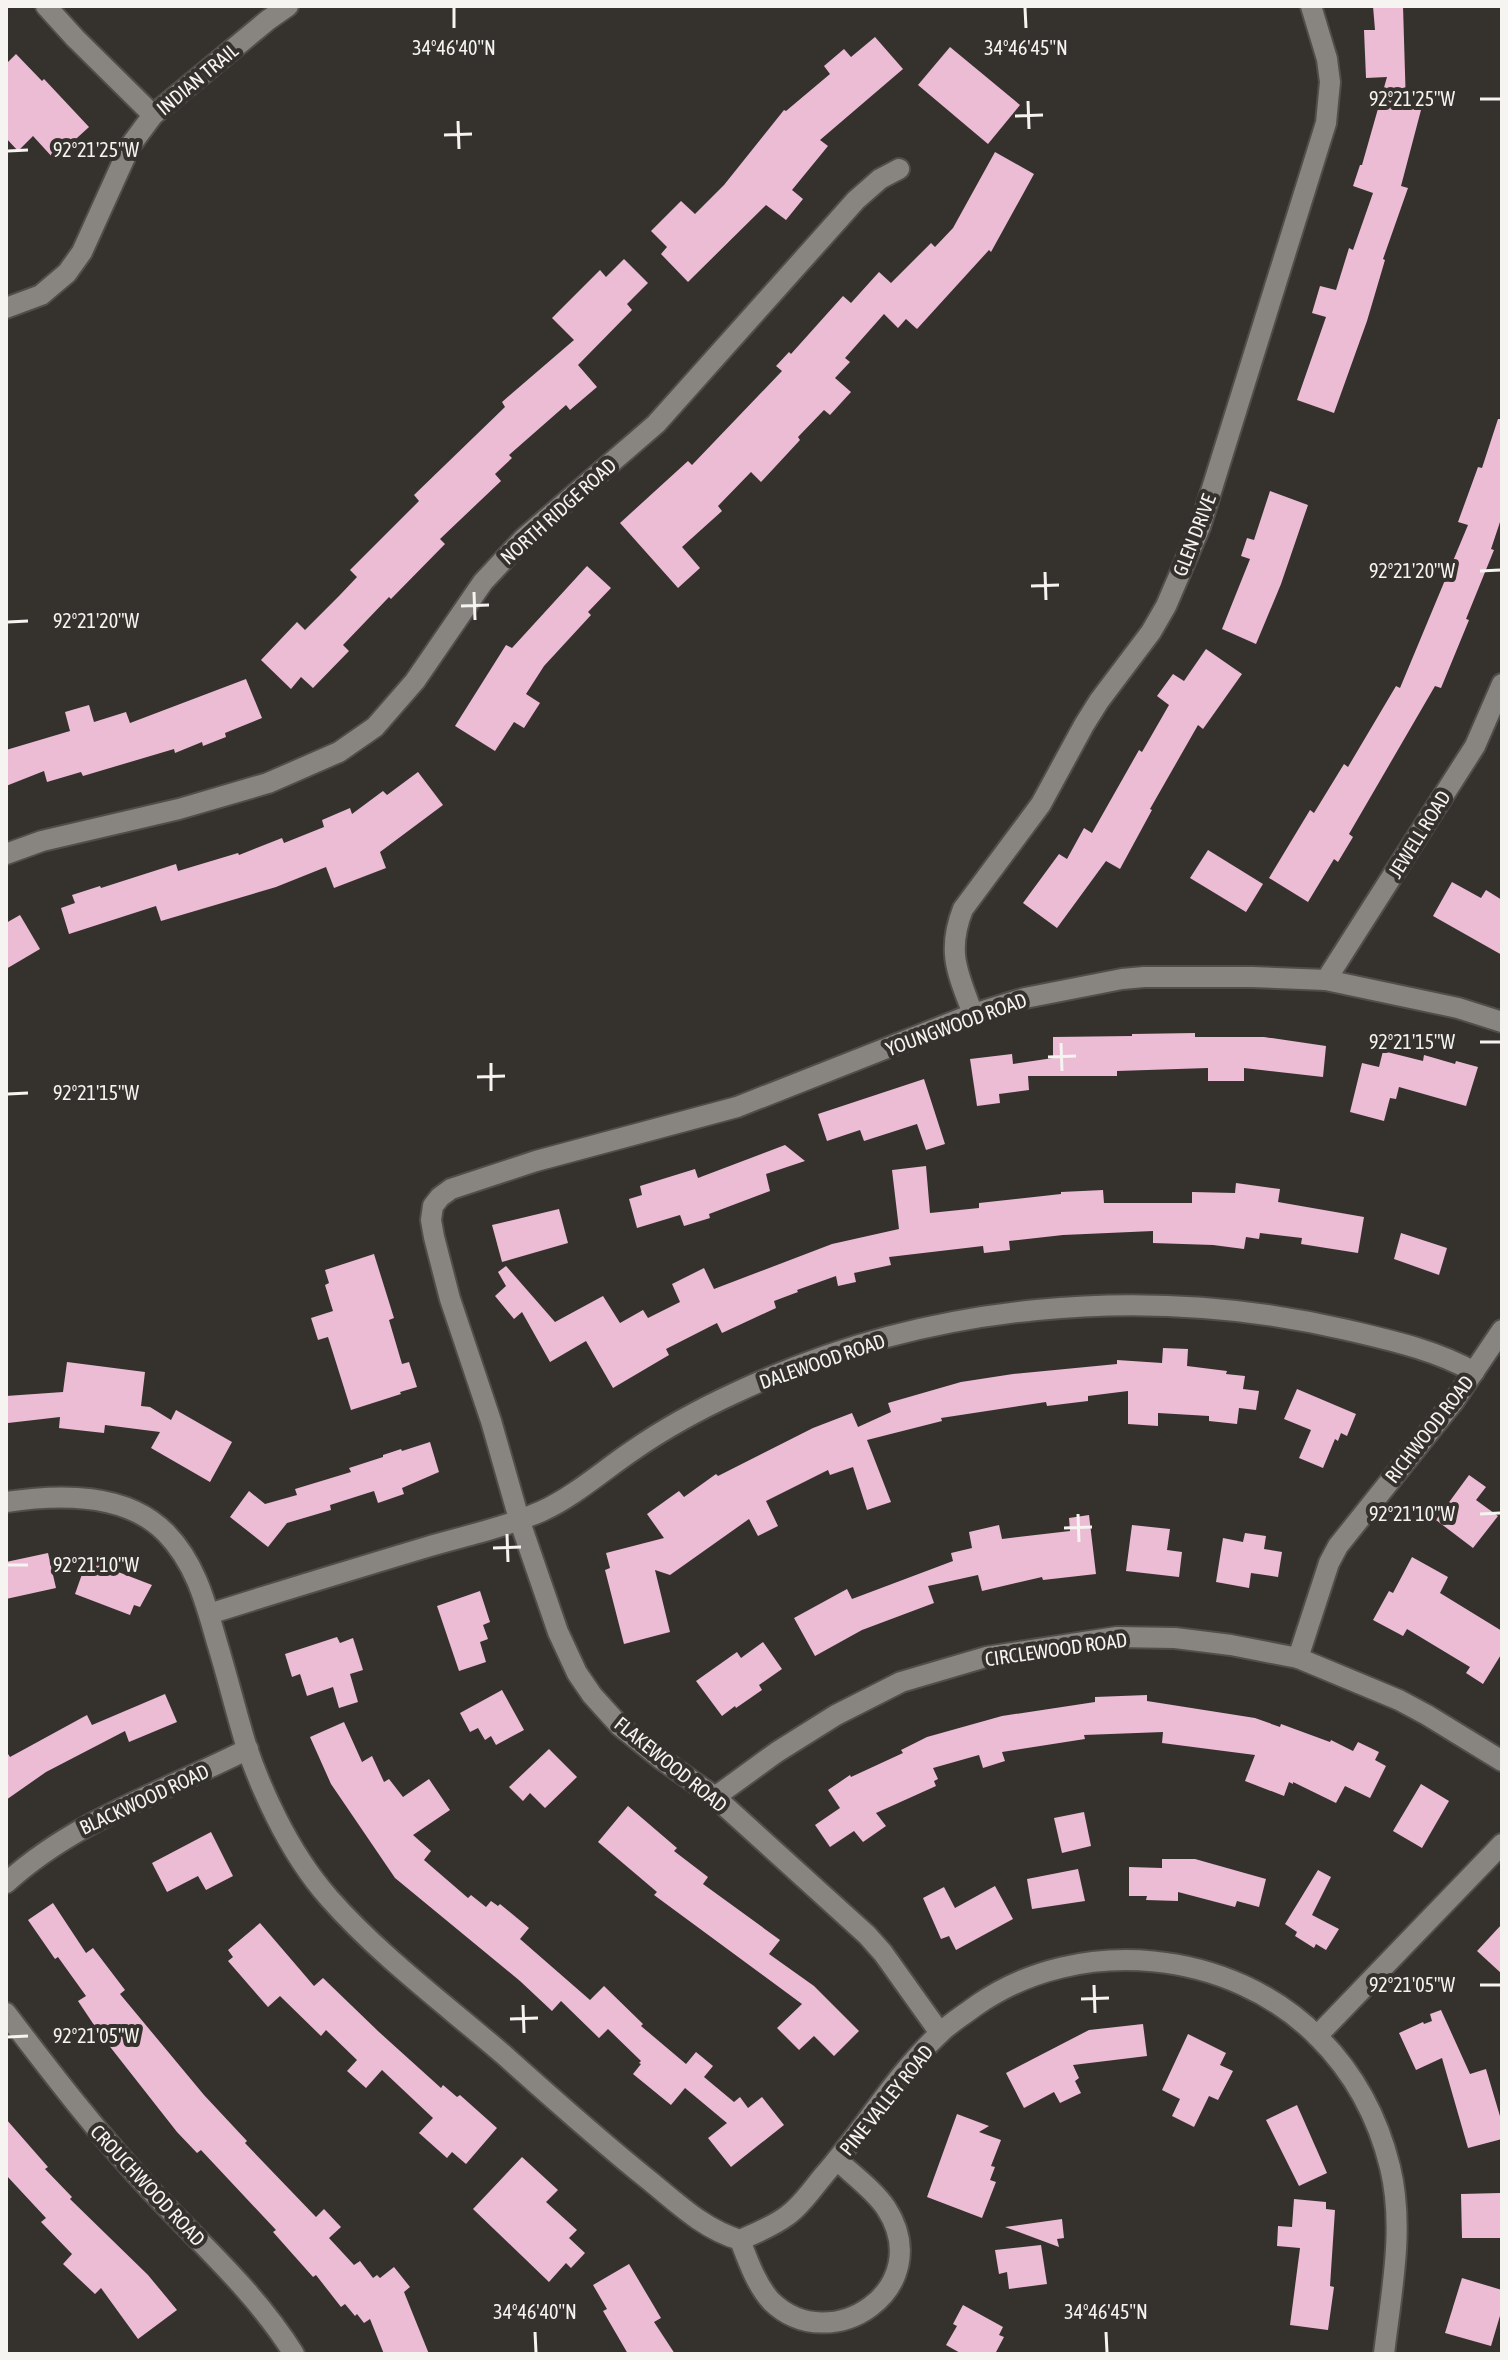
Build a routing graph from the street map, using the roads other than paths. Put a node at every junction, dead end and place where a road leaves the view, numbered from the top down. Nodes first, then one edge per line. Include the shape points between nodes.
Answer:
1 (46, 6) edge
2 (288, 6) edge
3 (1311, 6) edge
4 (153, 115) junction
5 (899, 169) dead end
6 (6, 308) edge
7 (1502, 684) edge
8 (6, 854) edge
9 (1326, 980) junction
10 (973, 1014) junction
11 (1502, 1022) edge
12 (433, 1206) joint
13 (1502, 1330) edge
14 (1474, 1372) junction
15 (6, 1502) edge
16 (519, 1519) junction
17 (209, 1614) junction
18 (1298, 1658) junction
19 (248, 1749) junction
20 (1502, 1761) edge
21 (715, 1797) junction
22 (1502, 1844) edge
23 (6, 1883) edge
24 (6, 2013) edge
25 (940, 2033) junction
26 (1317, 2036) junction
27 (837, 2160) junction
28 (740, 2240) junction
29 (294, 2354) edge
30 (1384, 2354) edge

1 - 4 street
2 - 4 street, INDIAN TRAIL
3 - 10 street, GLEN DRIVE via 1330,82 1326,123 1200,527 1151,632 1099,701 1041,804 963,909 953,947
4 - 6 street, INDIAN TRAIL via 117,169 82,252 67,273 41,295
5 - 8 street, NORTH RIDGE ROAD via 856,200 656,424 483,582 415,681 375,727 339,752 268,783
7 - 9 street, JEWELL ROAD via 1475,746
9 - 10 street, YOUNGWOOD ROAD via 1144,977 1025,998
9 - 11 street, YOUNGWOOD ROAD
10 - 12 street, YOUNGWOOD ROAD via 737,1107 451,1189
12 - 16 street, FLAKEWOOD ROAD via 431,1220 450,1299
13 - 14 street, RICHWOOD ROAD
14 - 16 street, DALEWOOD ROAD via 1377,1337 1220,1308 1144,1305 1005,1315 881,1339 793,1367 693,1414 544,1510
14 - 18 street, RICHWOOD ROAD via 1338,1546
15 - 17 street via 80,1499 110,1502 141,1514 165,1532 188,1561
16 - 17 street, DALEWOOD ROAD
16 - 21 street, FLAKEWOOD ROAD via 558,1632 592,1695 620,1726
17 - 19 street
18 - 20 street, CIRCLEWOOD ROAD via 1399,1700
18 - 21 street, CIRCLEWOOD ROAD via 1175,1638 1117,1637 986,1657 868,1697
19 - 23 street, BLACKWOOD ROAD via 84,1826
19 - 28 street via 295,1853 332,1901 614,2152 701,2223
21 - 25 street, FLAKEWOOD ROAD via 867,1935
22 - 26 street
24 - 29 street, CROUCHWOOD ROAD via 102,2137 243,2287
25 - 26 street, PINE VALLEY ROAD via 993,1994 1031,1977 1119,1960 1178,1965 1227,1979 1269,1999
25 - 27 street, PINE VALLEY ROAD
26 - 30 street, PINE VALLEY ROAD via 1368,2106 1390,2168 1396,2234
27 - 28 street, PINE VALLEY ROAD via 790,2214
27 - 28 street via 885,2207 895,2226 895,2280 871,2309 860,2318 830,2323 784,2312 758,2282

